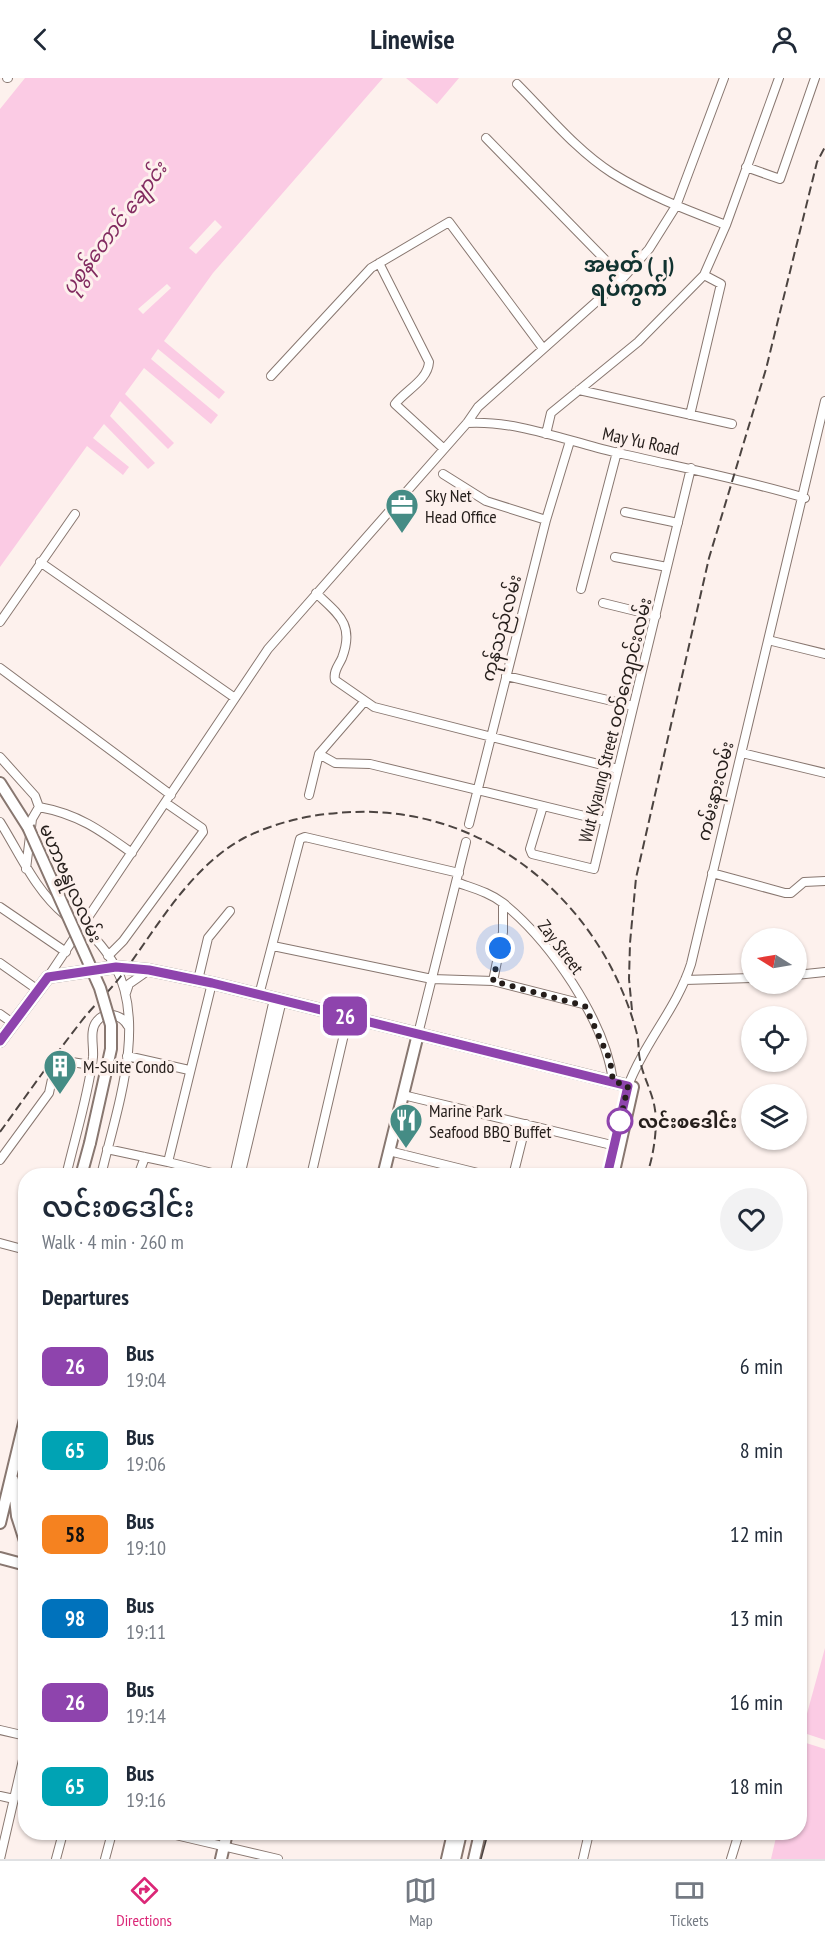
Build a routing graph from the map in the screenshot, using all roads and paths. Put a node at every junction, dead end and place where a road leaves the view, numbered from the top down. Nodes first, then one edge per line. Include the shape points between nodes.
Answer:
1 (724, 78) edge
2 (779, 78) edge
3 (815, 78) edge
4 (517, 84) dead end
5 (486, 138) dead end
6 (746, 167) junction
7 (676, 206) junction
8 (726, 225) junction
9 (379, 262) junction
10 (704, 275) junction
11 (623, 278) junction
12 (542, 347) junction
13 (271, 376) dead end
14 (579, 390) junction
15 (825, 401) edge
16 (690, 415) junction
17 (825, 416) edge
18 (467, 423) junction
19 (732, 424) dead end
20 (546, 434) junction
21 (570, 441) junction
22 (444, 449) junction
23 (616, 452) junction
24 (691, 468) junction
25 (443, 474) dead end
26 (804, 497) junction
27 (625, 512) dead end
28 (75, 514) dead end
29 (546, 520) junction
30 (678, 523) junction
31 (615, 557) dead end
32 (40, 562) junction
33 (667, 567) junction
34 (581, 590) dead end
35 (316, 593) junction
36 (603, 603) dead end
37 (656, 616) junction
38 (0, 622) edge
39 (772, 641) junction
40 (825, 654) edge
41 (0, 668) edge
42 (506, 676) junction
43 (236, 698) junction
44 (364, 702) junction
45 (633, 706) junction
46 (490, 737) junction
47 (743, 753) junction
48 (319, 754) junction
49 (0, 757) edge
50 (618, 769) junction
51 (825, 773) edge
52 (0, 783) edge
53 (477, 790) junction
54 (171, 795) junction
55 (309, 795) dead end
56 (166, 803) junction
57 (543, 806) junction
58 (39, 807) junction
59 (605, 820) junction
60 (0, 822) edge
61 (469, 824) dead end
62 (466, 842) dead end
63 (132, 853) junction
64 (26, 870) junction
65 (459, 873) junction
66 (713, 874) junction
67 (825, 880) edge
68 (456, 882) junction
69 (502, 903) junction
70 (0, 907) edge
71 (230, 911) dead end
72 (83, 926) junction
73 (273, 946) junction
74 (66, 952) junction
75 (108, 956) junction
76 (0, 963) edge
77 (116, 967) junction
78 (149, 970) junction
79 (824, 973) edge
80 (807, 974) edge
81 (48, 977) junction
82 (741, 978) edge
83 (432, 979) junction
84 (198, 980) junction
85 (688, 980) junction
86 (493, 981) junction
87 (212, 983) junction
88 (38, 990) junction
89 (125, 994) junction
90 (259, 995) junction
91 (278, 999) junction
92 (583, 1004) junction
93 (0, 1014) edge
94 (348, 1017) junction
95 (14, 1024) junction
96 (130, 1030) junction
97 (418, 1034) junction
98 (0, 1041) edge
99 (127, 1056) junction
100 (91, 1065) junction
101 (189, 1070) junction
102 (613, 1081) junction
103 (631, 1087) junction
104 (403, 1095) junction
105 (526, 1125) junction
106 (248, 1126) junction
107 (617, 1147) junction
108 (107, 1149) junction
109 (389, 1151) junction
110 (145, 1157) junction
111 (0, 1160) edge
112 (168, 1162) junction
113 (68, 1168) edge
114 (83, 1168) edge
115 (103, 1168) edge
116 (141, 1168) edge
117 (192, 1168) edge
118 (236, 1168) edge
119 (241, 1168) edge
120 (313, 1168) edge
121 (385, 1168) edge
122 (458, 1168) edge
123 (515, 1168) edge
124 (610, 1168) edge
125 (614, 1168) edge
126 (0, 1244) edge
127 (18, 1248) edge
128 (18, 1448) edge
129 (12, 1473) junction
130 (3, 1497) edge
131 (18, 1516) edge
132 (0, 1522) edge
133 (0, 1558) edge
134 (18, 1563) edge
135 (0, 1730) edge
136 (18, 1734) edge
137 (18, 1782) edge
138 (0, 1796) edge
139 (14, 1799) junction
140 (61, 1840) edge
141 (110, 1840) edge
142 (198, 1840) edge
143 (225, 1840) edge
144 (451, 1840) edge
145 (459, 1840) edge
146 (478, 1840) edge
147 (588, 1840) edge
148 (737, 1840) edge
149 (224, 1846) junction
150 (0, 1859) edge
151 (56, 1859) edge
152 (105, 1859) edge
153 (221, 1859) edge
154 (279, 1859) edge
155 (447, 1859) edge
156 (455, 1859) edge
157 (474, 1859) edge
158 (583, 1859) edge
159 (731, 1859) edge

1 - 7 street
2 - 6 street
3 - 6 street via 780,179
4 - 7 street via 604,167
5 - 11 street
6 - 8 street
7 - 8 street
7 - 11 street via 649,249
8 - 10 street
9 - 12 street via 449,222
9 - 13 street
9 - 22 street via 429,362 422,380 405,390 395,404
10 - 14 street via 638,342
10 - 16 street via 721,284
11 - 12 street
12 - 18 street via 478,407
14 - 16 street
14 - 20 street via 551,413
15 - 26 street, ကမ်းနားလမ်း
16 - 19 street
17 - 26 street, ကမ်းနားလမ်း
18 - 20 street, May Yu Road via 484,422
18 - 22 street
20 - 21 street, May Yu Road
21 - 23 street, May Yu Road
21 - 29 street, ကုန်သည်လမ်း
22 - 35 street
23 - 24 street, May Yu Road
23 - 34 street
24 - 26 street, May Yu Road
24 - 30 street, Wut Kyaung Street ဝတ်ကျောင်းလမ်း
25 - 29 street via 486,501
26 - 39 street, ကမ်းနားလမ်း
26 - 47 street, ကမ်းနားလမ်း
27 - 30 street
28 - 32 street
29 - 42 street, ကုန်သည်လမ်း
30 - 33 street, Wut Kyaung Street ဝတ်ကျောင်းလမ်း
31 - 33 street
32 - 38 street
32 - 43 street
33 - 37 street, Wut Kyaung Street ဝတ်ကျောင်းလမ်း
35 - 43 street via 268,649
35 - 44 street via 343,618 346,627 345,646 333,677
36 - 37 street
37 - 45 street, Wut Kyaung Street ဝတ်ကျောင်းလမ်း
39 - 40 street
39 - 47 street, ကမ်းနားလမ်း
41 - 54 street
42 - 45 street
42 - 46 street, ကုန်သည်လမ်း
43 - 54 street
44 - 46 street
44 - 48 street
45 - 50 street, Wut Kyaung Street ဝတ်ကျောင်းလမ်း
46 - 50 street
46 - 53 street, ကုန်သည်လမ်း
47 - 51 street
47 - 66 street, ကမ်းနားလမ်း
48 - 53 street via 334,763 370,764
48 - 55 street
49 - 58 street via 35,796
50 - 59 street, Wut Kyaung Street ဝတ်ကျောင်းလမ်း
52 - 114 main road, မဟာဗန္ဓုလလမ်း, bridge via 28,827 100,988 111,1025 111,1049
53 - 57 street
53 - 61 street, ကုန်သည်လမ်း
54 - 56 street
56 - 63 street
56 - 75 street via 203,832
57 - 59 street
57 - 59 street, Wut Kyaung Street ဝတ်ကျောင်းလမ်း via 530,852 591,869
58 - 63 street via 84,820
58 - 64 street via 30,830
60 - 64 street
62 - 65 street
63 - 72 street
64 - 72 street via 65,915
65 - 68 street
65 - 73 street via 305,837 297,847
66 - 67 street via 785,893 791,893 804,882
66 - 85 street, ကမ်းနားလမ်း
68 - 69 street, Zay Street
68 - 83 street
69 - 86 street via 505,915
69 - 92 street, Zay Street via 540,940
70 - 74 street
71 - 84 street via 208,938
72 - 74 street
72 - 75 street
73 - 83 street
73 - 90 street
74 - 81 street
75 - 77 street
76 - 88 street
77 - 78 main road
77 - 81 main road
77 - 89 street
78 - 84 main road
78 - 89 street via 129,984
79 - 80 street
81 - 88 main road
82 - 85 street
83 - 86 street
83 - 97 street
84 - 87 main road
85 - 103 street, ကမ်းနားလမ်း via 636,1066
86 - 92 street
87 - 90 main road
87 - 101 street
88 - 95 main road
89 - 96 street
90 - 91 main road
91 - 94 main road
91 - 106 street
92 - 102 street, Zay Street via 610,1060
93 - 95 street
94 - 97 main road
94 - 120 street
95 - 98 main road
96 - 99 street
96 - 100 street via 115,1015 96,1021
97 - 102 main road
97 - 104 main road
99 - 101 street
99 - 108 street
100 - 111 street via 66,1061 52,1079 49,1093
100 - 113 street
101 - 112 street
102 - 103 main road
103 - 107 main road, ကမ်းနားလမ်း
104 - 105 street
104 - 109 main road
105 - 107 street
105 - 123 street
106 - 118 street
106 - 119 street
107 - 124 main road, ကမ်းနားလမ်း
107 - 125 main road, ကမ်းနားလမ်း
108 - 110 street
108 - 115 street
109 - 121 main road
109 - 122 street
110 - 112 street
110 - 116 street
112 - 117 street
126 - 127 street
128 - 129 main road
129 - 130 main road
129 - 131 main road
130 - 132 main road
133 - 134 main road
135 - 136 street
137 - 139 street
138 - 139 street
139 - 150 street
140 - 151 street
141 - 152 street
142 - 149 street
143 - 149 main road
144 - 155 main road
145 - 156 main road
146 - 157 main road
147 - 158 street
148 - 159 street
149 - 153 main road
149 - 154 street

